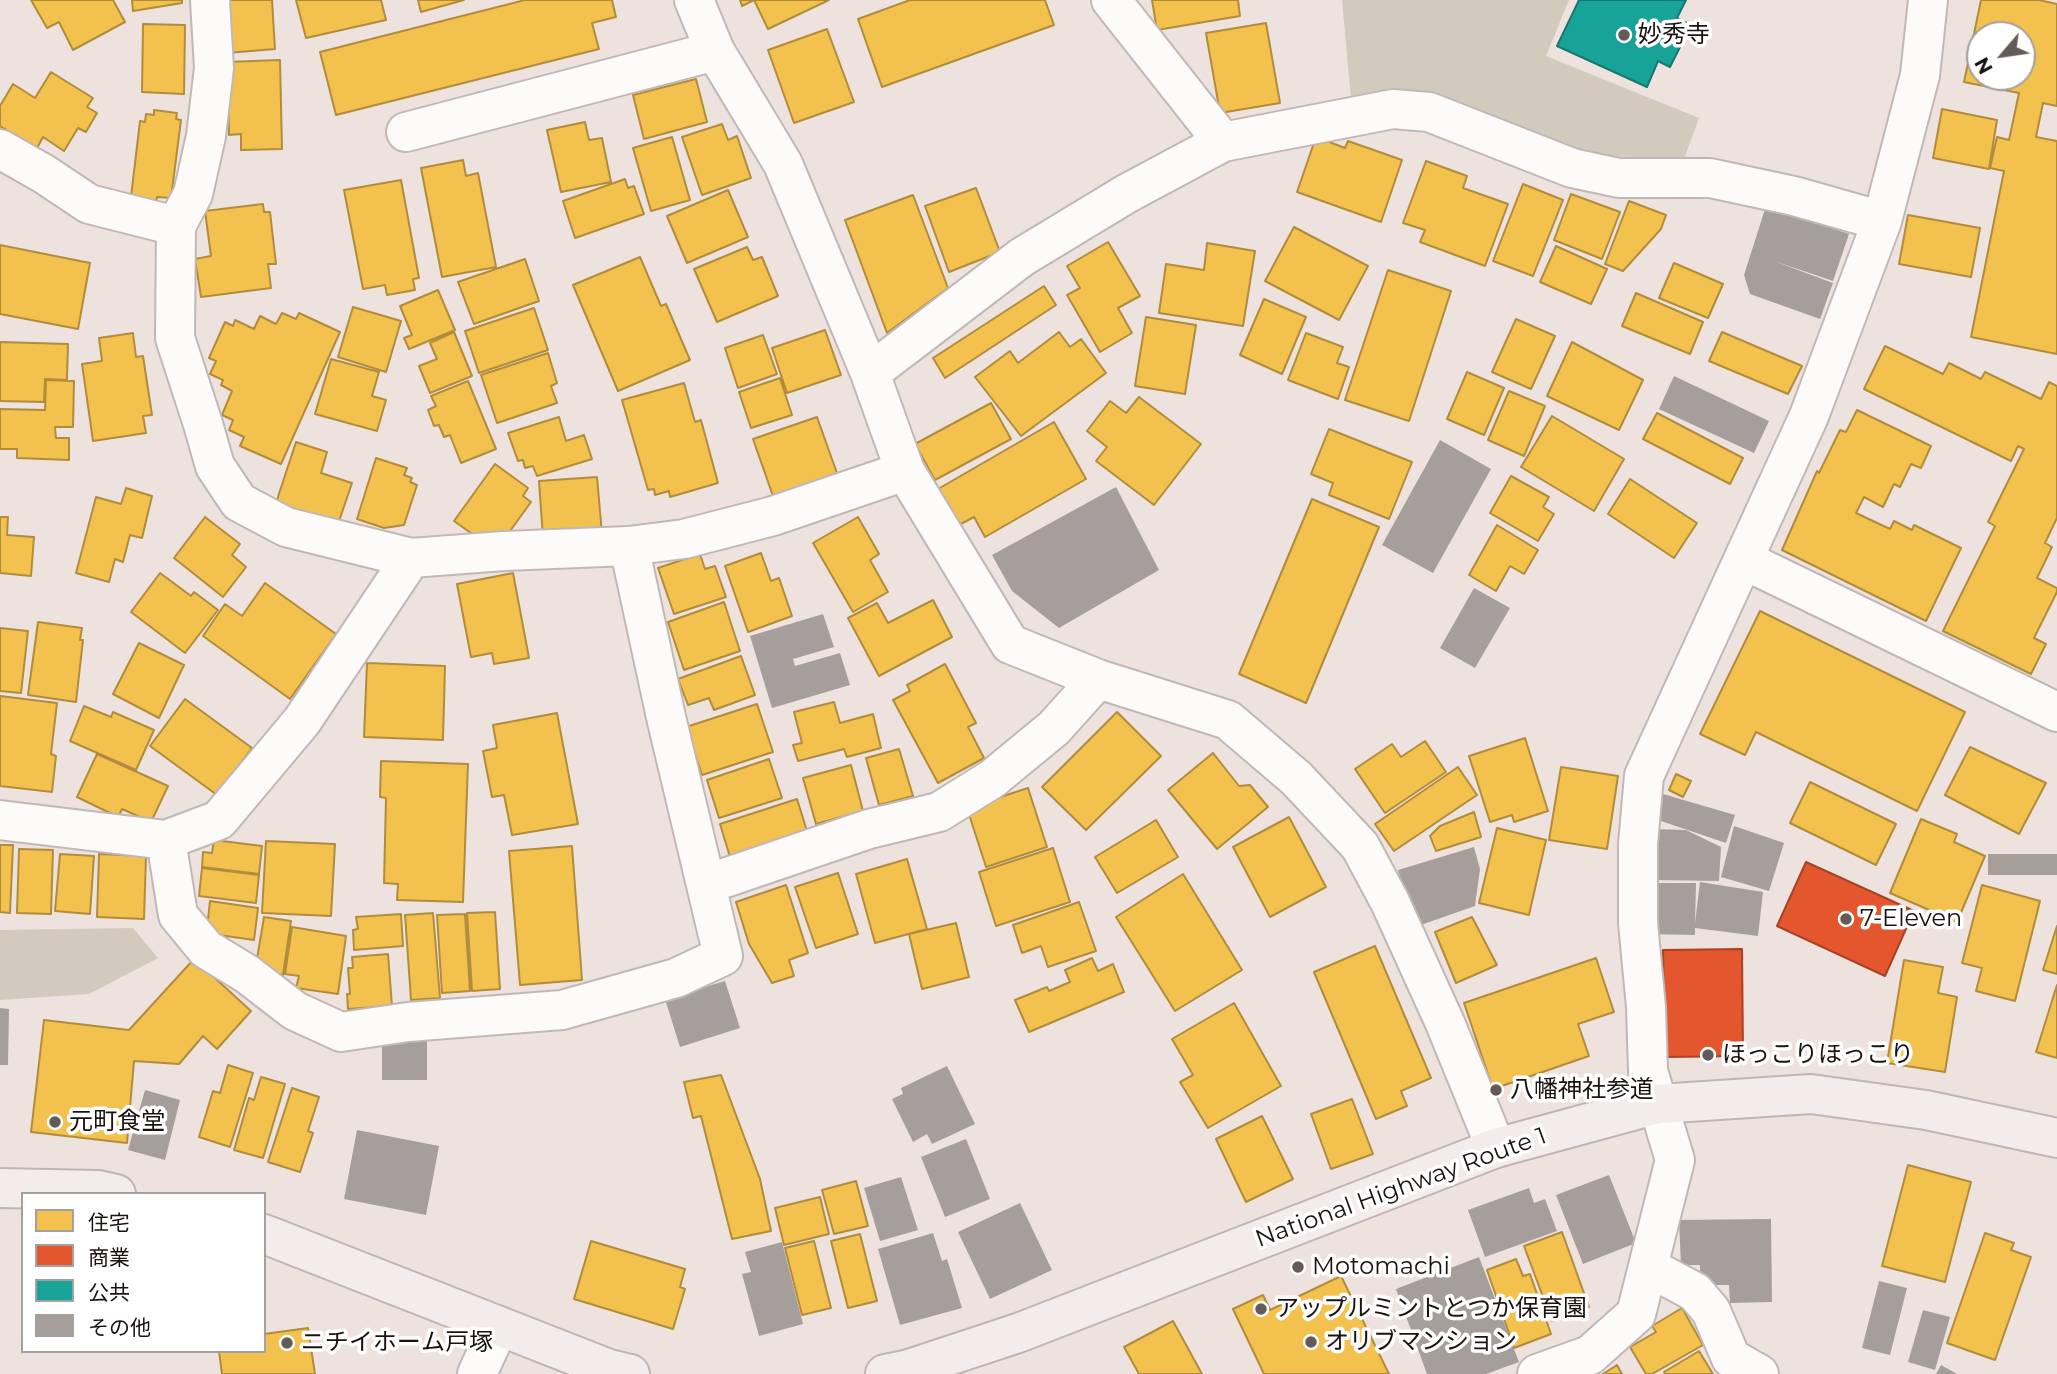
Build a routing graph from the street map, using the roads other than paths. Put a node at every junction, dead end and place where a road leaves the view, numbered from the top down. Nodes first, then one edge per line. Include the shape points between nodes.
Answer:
1 (210, 0) edge
2 (694, 0) edge
3 (1111, 0) edge
4 (1928, 0) edge
5 (715, 51) junction
6 (406, 132) dead end
7 (1223, 142) junction
8 (0, 149) edge
9 (1882, 221) junction
10 (176, 226) junction
11 (870, 373) junction
12 (905, 471) junction
13 (629, 545) junction
14 (411, 558) junction
15 (1744, 560) junction
16 (1098, 679) junction
17 (2057, 712) edge
18 (0, 820) edge
19 (166, 840) junction
20 (707, 884) junction
21 (1658, 1104) junction
22 (2057, 1138) edge
23 (1496, 1148) junction
24 (0, 1188) edge
25 (107, 1192) edge
26 (266, 1235) edge
27 (1648, 1267) junction
28 (499, 1326) junction
29 (477, 1374) edge
30 (630, 1374) edge
31 (885, 1374) edge
32 (1537, 1374) edge
33 (1759, 1374) edge

1 - 10 street via 214,68 206,136 193,194
2 - 5 street
3 - 7 street
4 - 9 street via 1920,75
5 - 6 street
5 - 11 street via 783,164
7 - 9 street via 1393,109 1429,112 1572,168 1619,178 1710,178
7 - 11 street via 1022,257
8 - 10 street via 89,204
9 - 15 street via 1809,416
10 - 14 street via 175,338 215,466 239,502 286,527
11 - 12 street
12 - 13 street via 773,516 684,539
12 - 16 street via 1010,644
13 - 14 street
13 - 20 street
14 - 19 street via 302,722 219,820
15 - 17 street
15 - 21 street via 1644,776 1638,923 1648,1071
16 - 20 street via 1054,728 992,779 939,812 869,828
16 - 23 street via 1228,720 1296,778 1360,846 1445,1023
18 - 19 street
19 - 20 street via 178,915 206,949 295,1012 341,1032 562,1010 676,978 723,956
21 - 22 highway, National Highway Route 1 via 1811,1094 1926,1110
21 - 23 highway, National Highway Route 1
21 - 27 street via 1675,1160
23 - 31 highway, National Highway Route 1 via 1018,1333
24 - 25 highway
26 - 28 highway
27 - 32 street via 1636,1314 1590,1355
27 - 33 street via 1695,1292 1711,1311 1731,1358
28 - 29 street
28 - 30 highway

